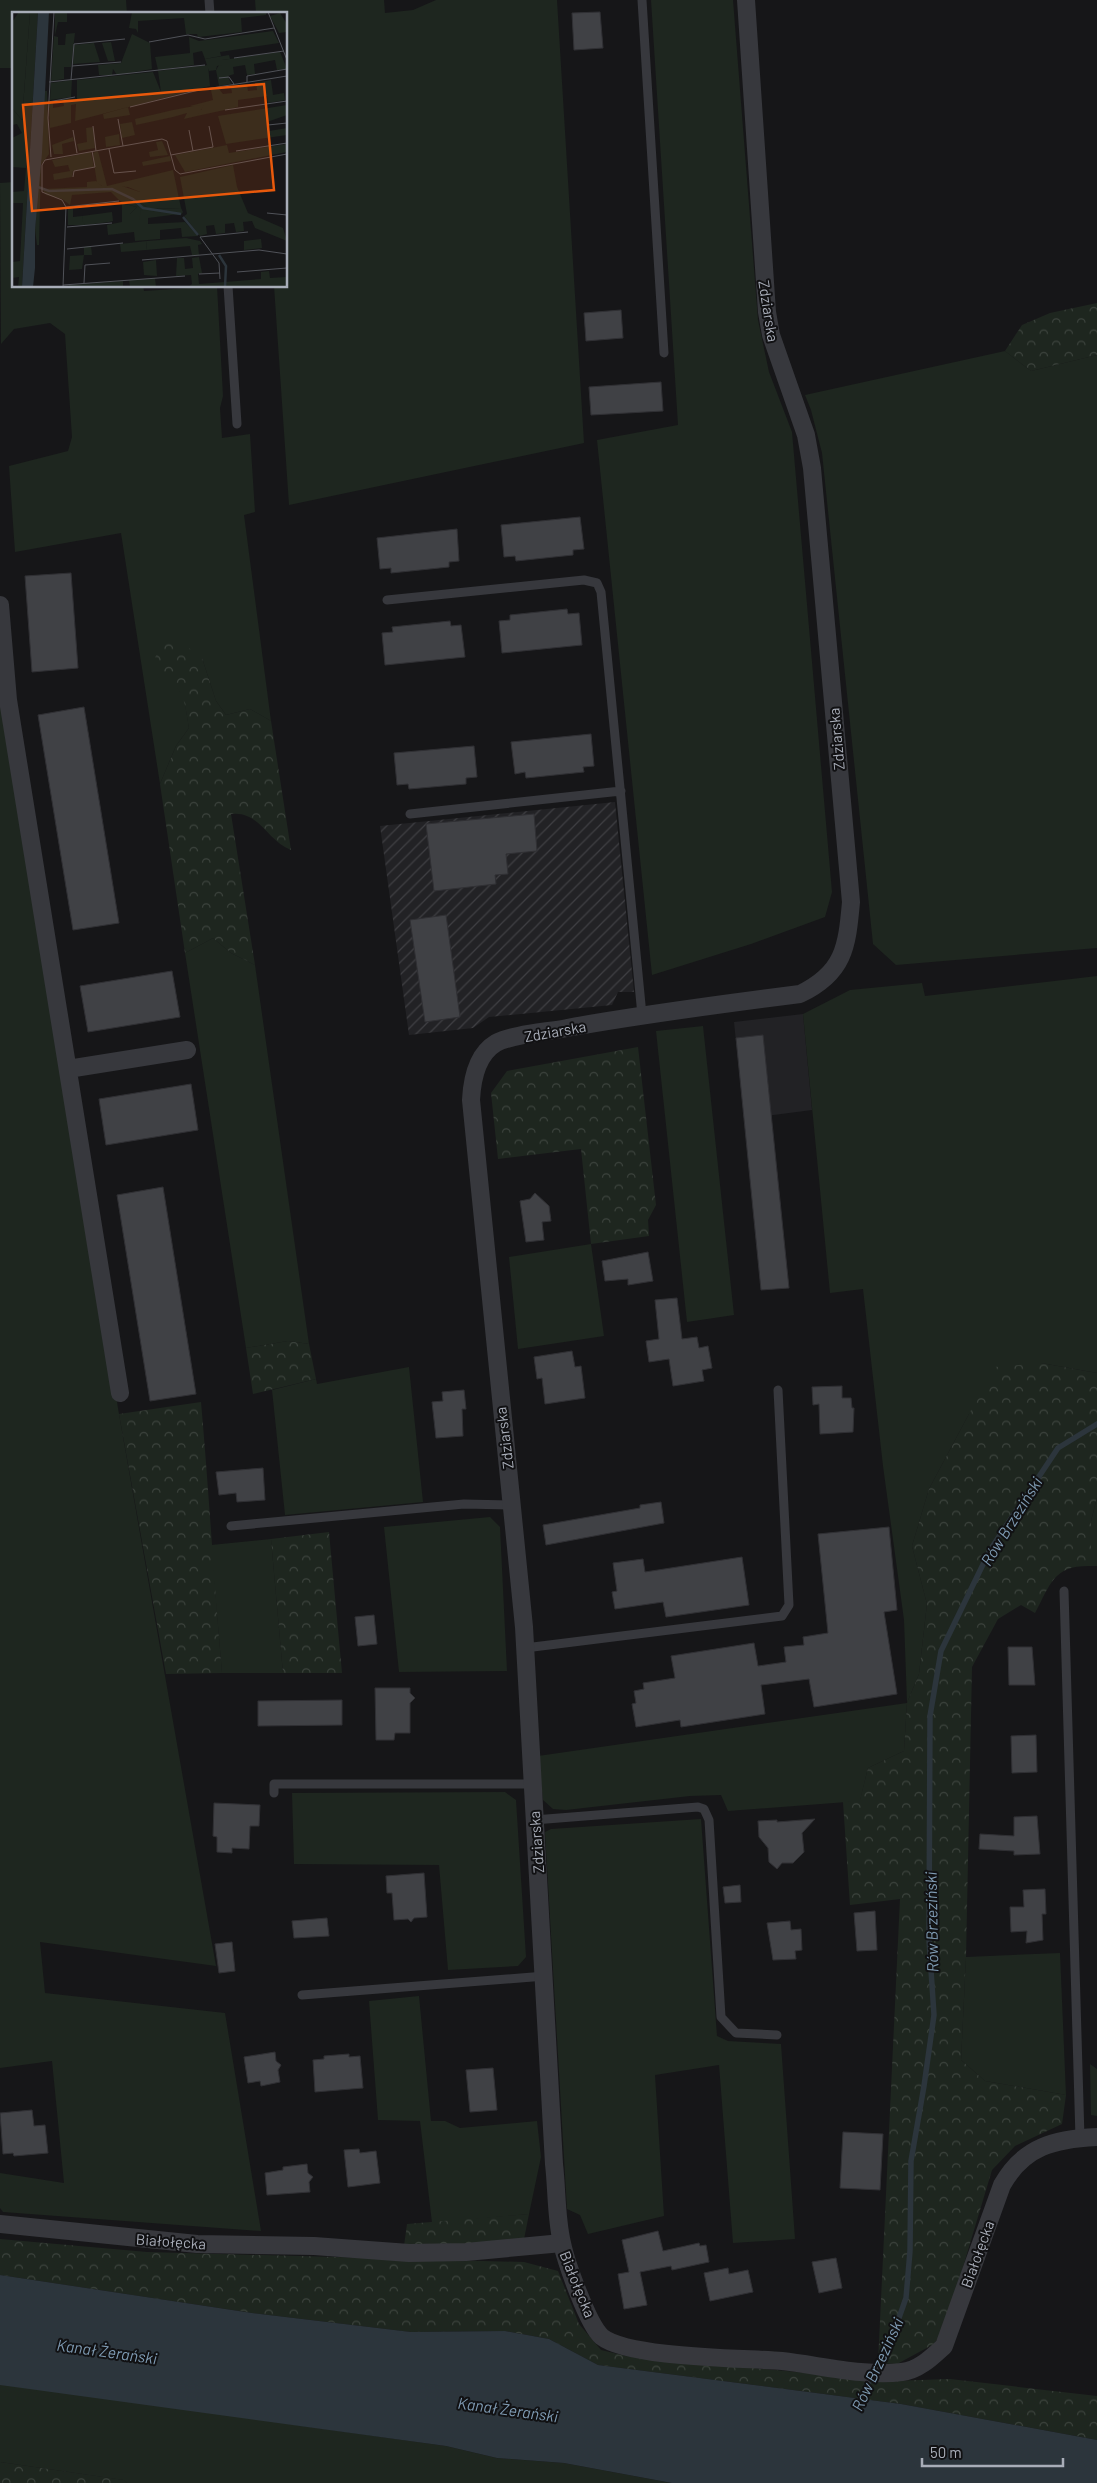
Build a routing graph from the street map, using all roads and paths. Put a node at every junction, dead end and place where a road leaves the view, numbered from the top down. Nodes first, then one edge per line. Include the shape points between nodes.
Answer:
1 (642, 0) edge
2 (746, 0) edge
3 (228, 288) edge
4 (664, 353) dead end
5 (237, 424) dead end
6 (386, 600) dead end
7 (0, 605) edge
8 (621, 791) junction
9 (410, 814) dead end
10 (642, 1015) junction
11 (187, 1050) dead end
12 (68, 1070) junction
13 (778, 1390) dead end
14 (120, 1393) dead end
15 (512, 1505) junction
16 (231, 1526) dead end
17 (1064, 1591) dead end
18 (525, 1648) junction
19 (532, 1784) junction
20 (274, 1793) dead end
21 (534, 1820) junction
22 (545, 1976) junction
23 (302, 1996) dead end
24 (777, 2036) dead end
25 (1088, 2138) edge
26 (0, 2224) edge
27 (562, 2243) junction

1 - 4 lane
2 - 10 street, Zdziarska via 766,312 806,435 812,468 850,910 846,942 838,964 819,985 800,994
3 - 5 lane
6 - 8 lane via 584,580 597,583 601,592
7 - 12 street via 8,700
8 - 9 lane
8 - 10 lane
10 - 15 street, Zdziarska via 518,1037 496,1044 484,1055 473,1076 472,1120
11 - 12 street
12 - 14 street
13 - 18 lane via 789,1605 782,1616
15 - 16 lane via 464,1504
15 - 18 street, Zdziarska
17 - 25 lane
18 - 19 street, Zdziarska
19 - 20 lane via 274,1784
19 - 21 street, Zdziarska
21 - 22 street, Zdziarska
21 - 24 lane via 704,1808 709,1820 721,2018 736,2033
22 - 23 lane
22 - 27 street, Zdziarska
25 - 27 street, Białołęcka via 1044,2145 1018,2162 1002,2185 944,2346 927,2362 904,2372 884,2373 679,2354 615,2344 601,2336 584,2308
26 - 27 street, Białołęcka via 173,2242 314,2246 409,2253 466,2252

